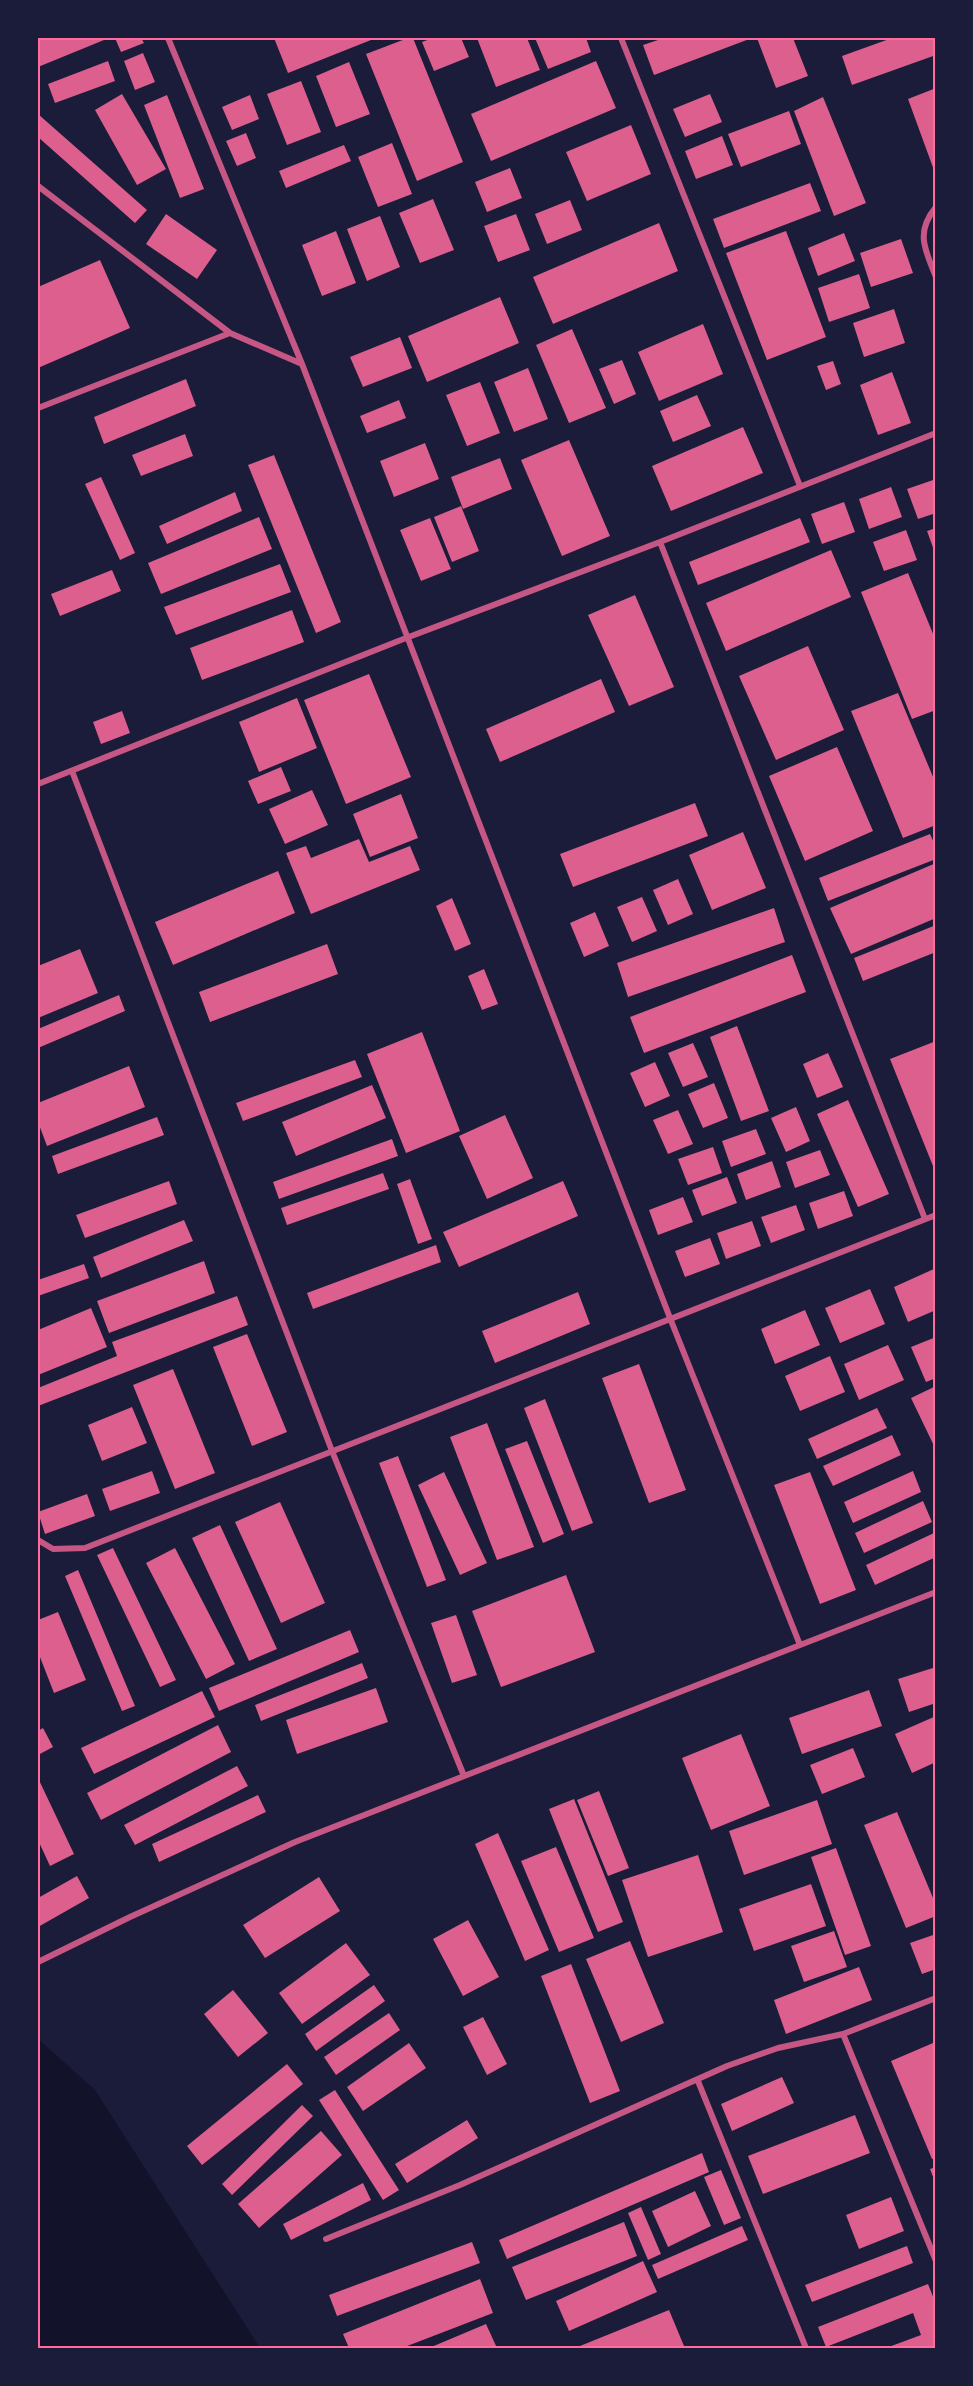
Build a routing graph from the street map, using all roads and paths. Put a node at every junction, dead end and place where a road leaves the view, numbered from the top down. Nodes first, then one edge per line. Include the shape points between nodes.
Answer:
1 (168, 38) edge
2 (621, 38) edge
3 (38, 186) edge
4 (936, 207) edge
5 (936, 277) edge
6 (230, 333) junction
7 (302, 364) junction
8 (38, 408) edge
9 (936, 432) edge
10 (800, 486) junction
11 (660, 542) junction
12 (406, 638) junction
13 (72, 771) junction
14 (38, 784) edge
15 (936, 1215) edge
16 (925, 1219) junction
17 (670, 1318) junction
18 (332, 1450) junction
19 (38, 1540) edge
20 (936, 1592) edge
21 (800, 1645) junction
22 (464, 1776) junction
23 (38, 1962) edge
24 (936, 1998) edge
25 (843, 2034) junction
26 (698, 2081) junction
27 (326, 2239) dead end
28 (936, 2261) edge
29 (806, 2349) edge

1 - 7 street
2 - 10 street
3 - 6 street
4 - 5 street via 928,216 922,241
6 - 7 street
6 - 8 street
7 - 12 street
9 - 10 street
10 - 11 street
11 - 12 street
11 - 16 street
12 - 13 street
12 - 17 street
13 - 14 street
13 - 18 street
15 - 16 street
16 - 17 street
17 - 18 street
17 - 21 street
18 - 19 street via 85,1548 53,1549
18 - 22 street
20 - 21 street
21 - 22 street
22 - 23 street via 296,1842
24 - 25 street
25 - 26 street via 778,2048
25 - 28 street
26 - 27 street via 460,2186
26 - 29 street

